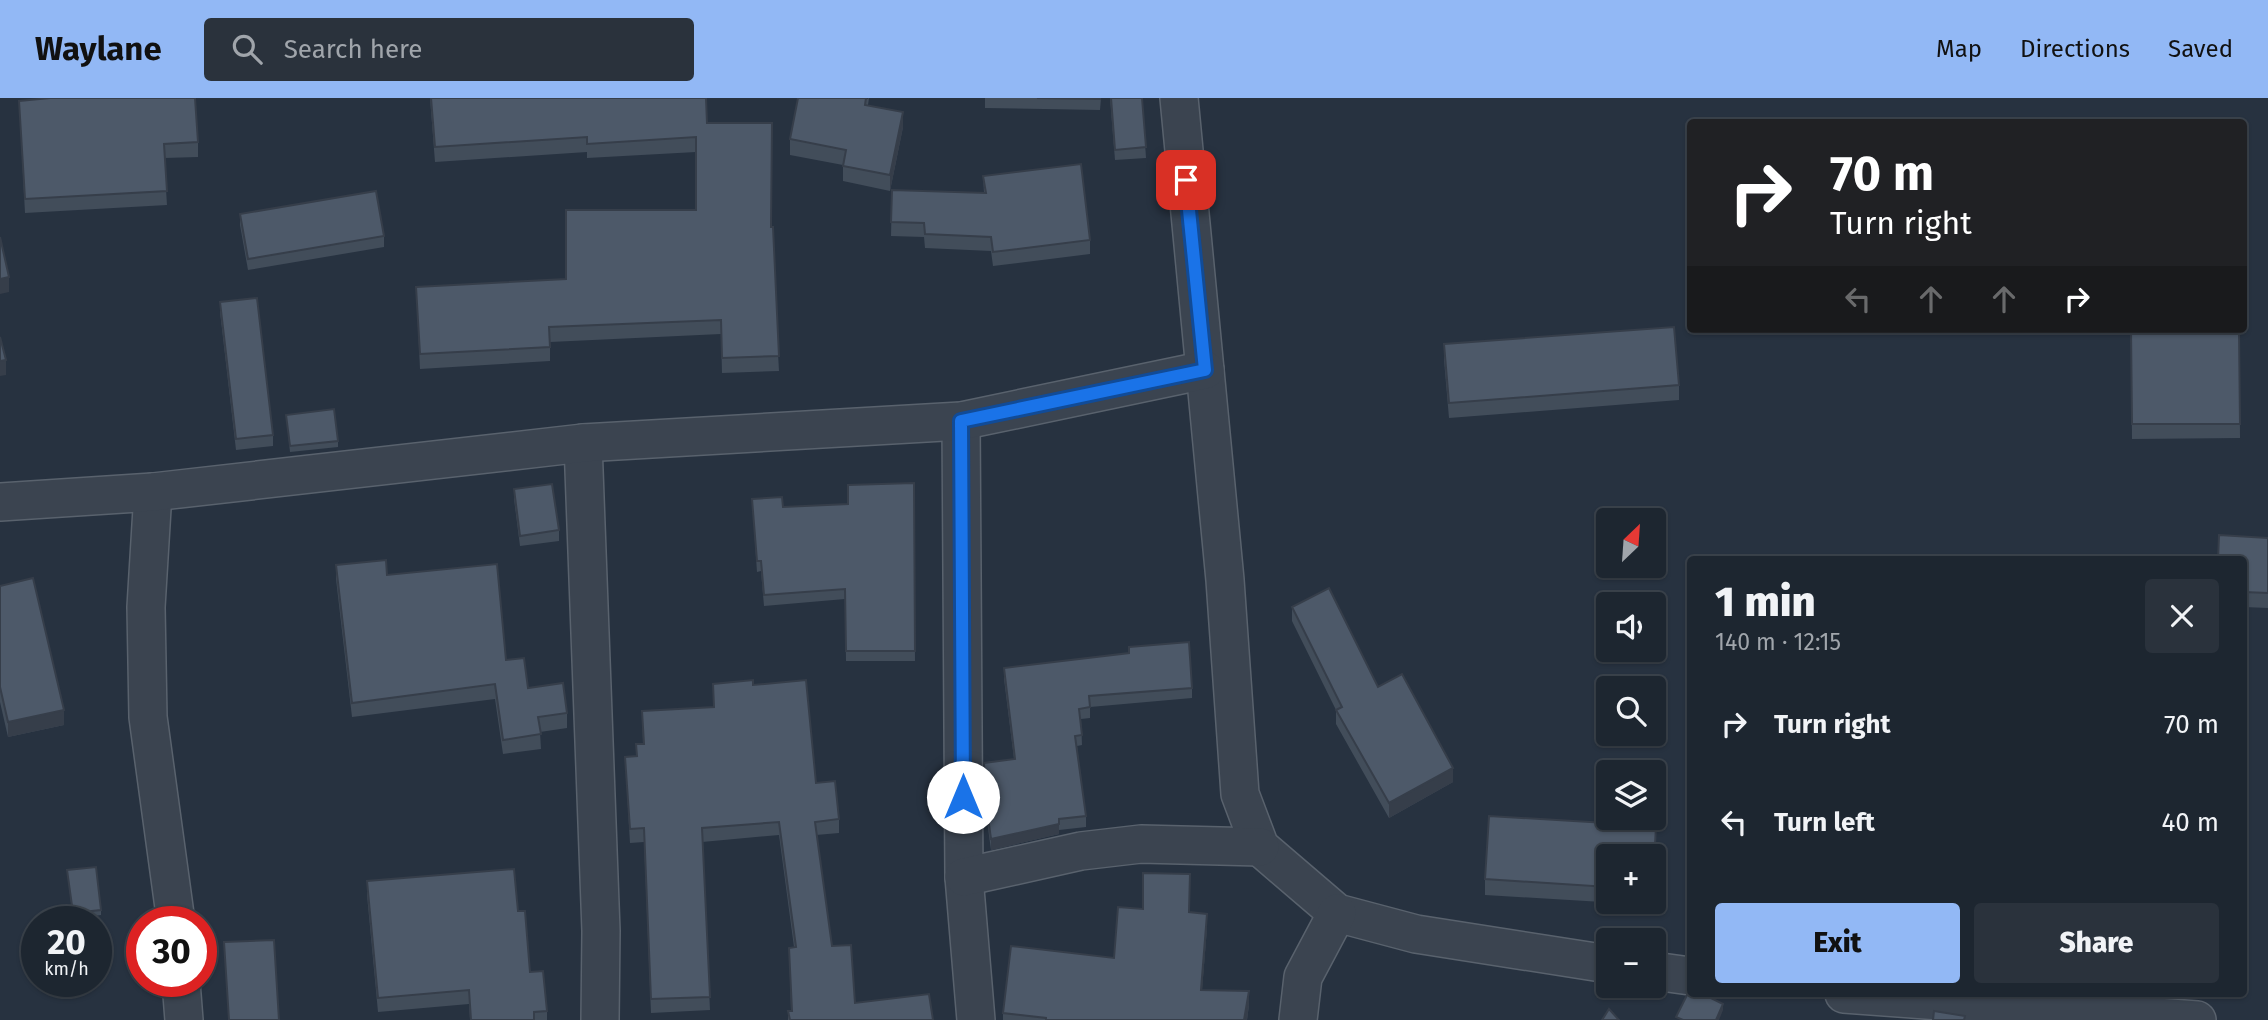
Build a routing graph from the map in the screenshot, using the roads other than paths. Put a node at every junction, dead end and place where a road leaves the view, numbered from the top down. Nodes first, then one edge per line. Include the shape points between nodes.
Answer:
1 (1179, 98) edge
2 (1205, 370) junction
3 (961, 421) junction
4 (583, 443) junction
5 (153, 492) junction
6 (0, 502) edge
7 (1260, 847) junction
8 (964, 877) junction
9 (174, 906) edge
10 (1337, 913) junction
11 (1596, 962) edge
12 (1666, 973) edge
13 (1687, 976) edge
14 (182, 997) edge
15 (1885, 997) edge
16 (184, 1020) edge
17 (600, 1020) edge
18 (976, 1020) edge
19 (1298, 1020) edge
20 (2197, 1020) edge

1 - 2 street
2 - 3 street
2 - 7 street via 1240,794
3 - 4 street
3 - 8 street
4 - 5 street
4 - 17 street via 601,932
5 - 6 street
5 - 9 street via 146,607 148,718
7 - 8 street via 1141,844 1081,851
7 - 10 street
8 - 18 street
10 - 11 street via 1416,934
10 - 19 street via 1303,977
12 - 13 street
14 - 16 street
15 - 20 street

